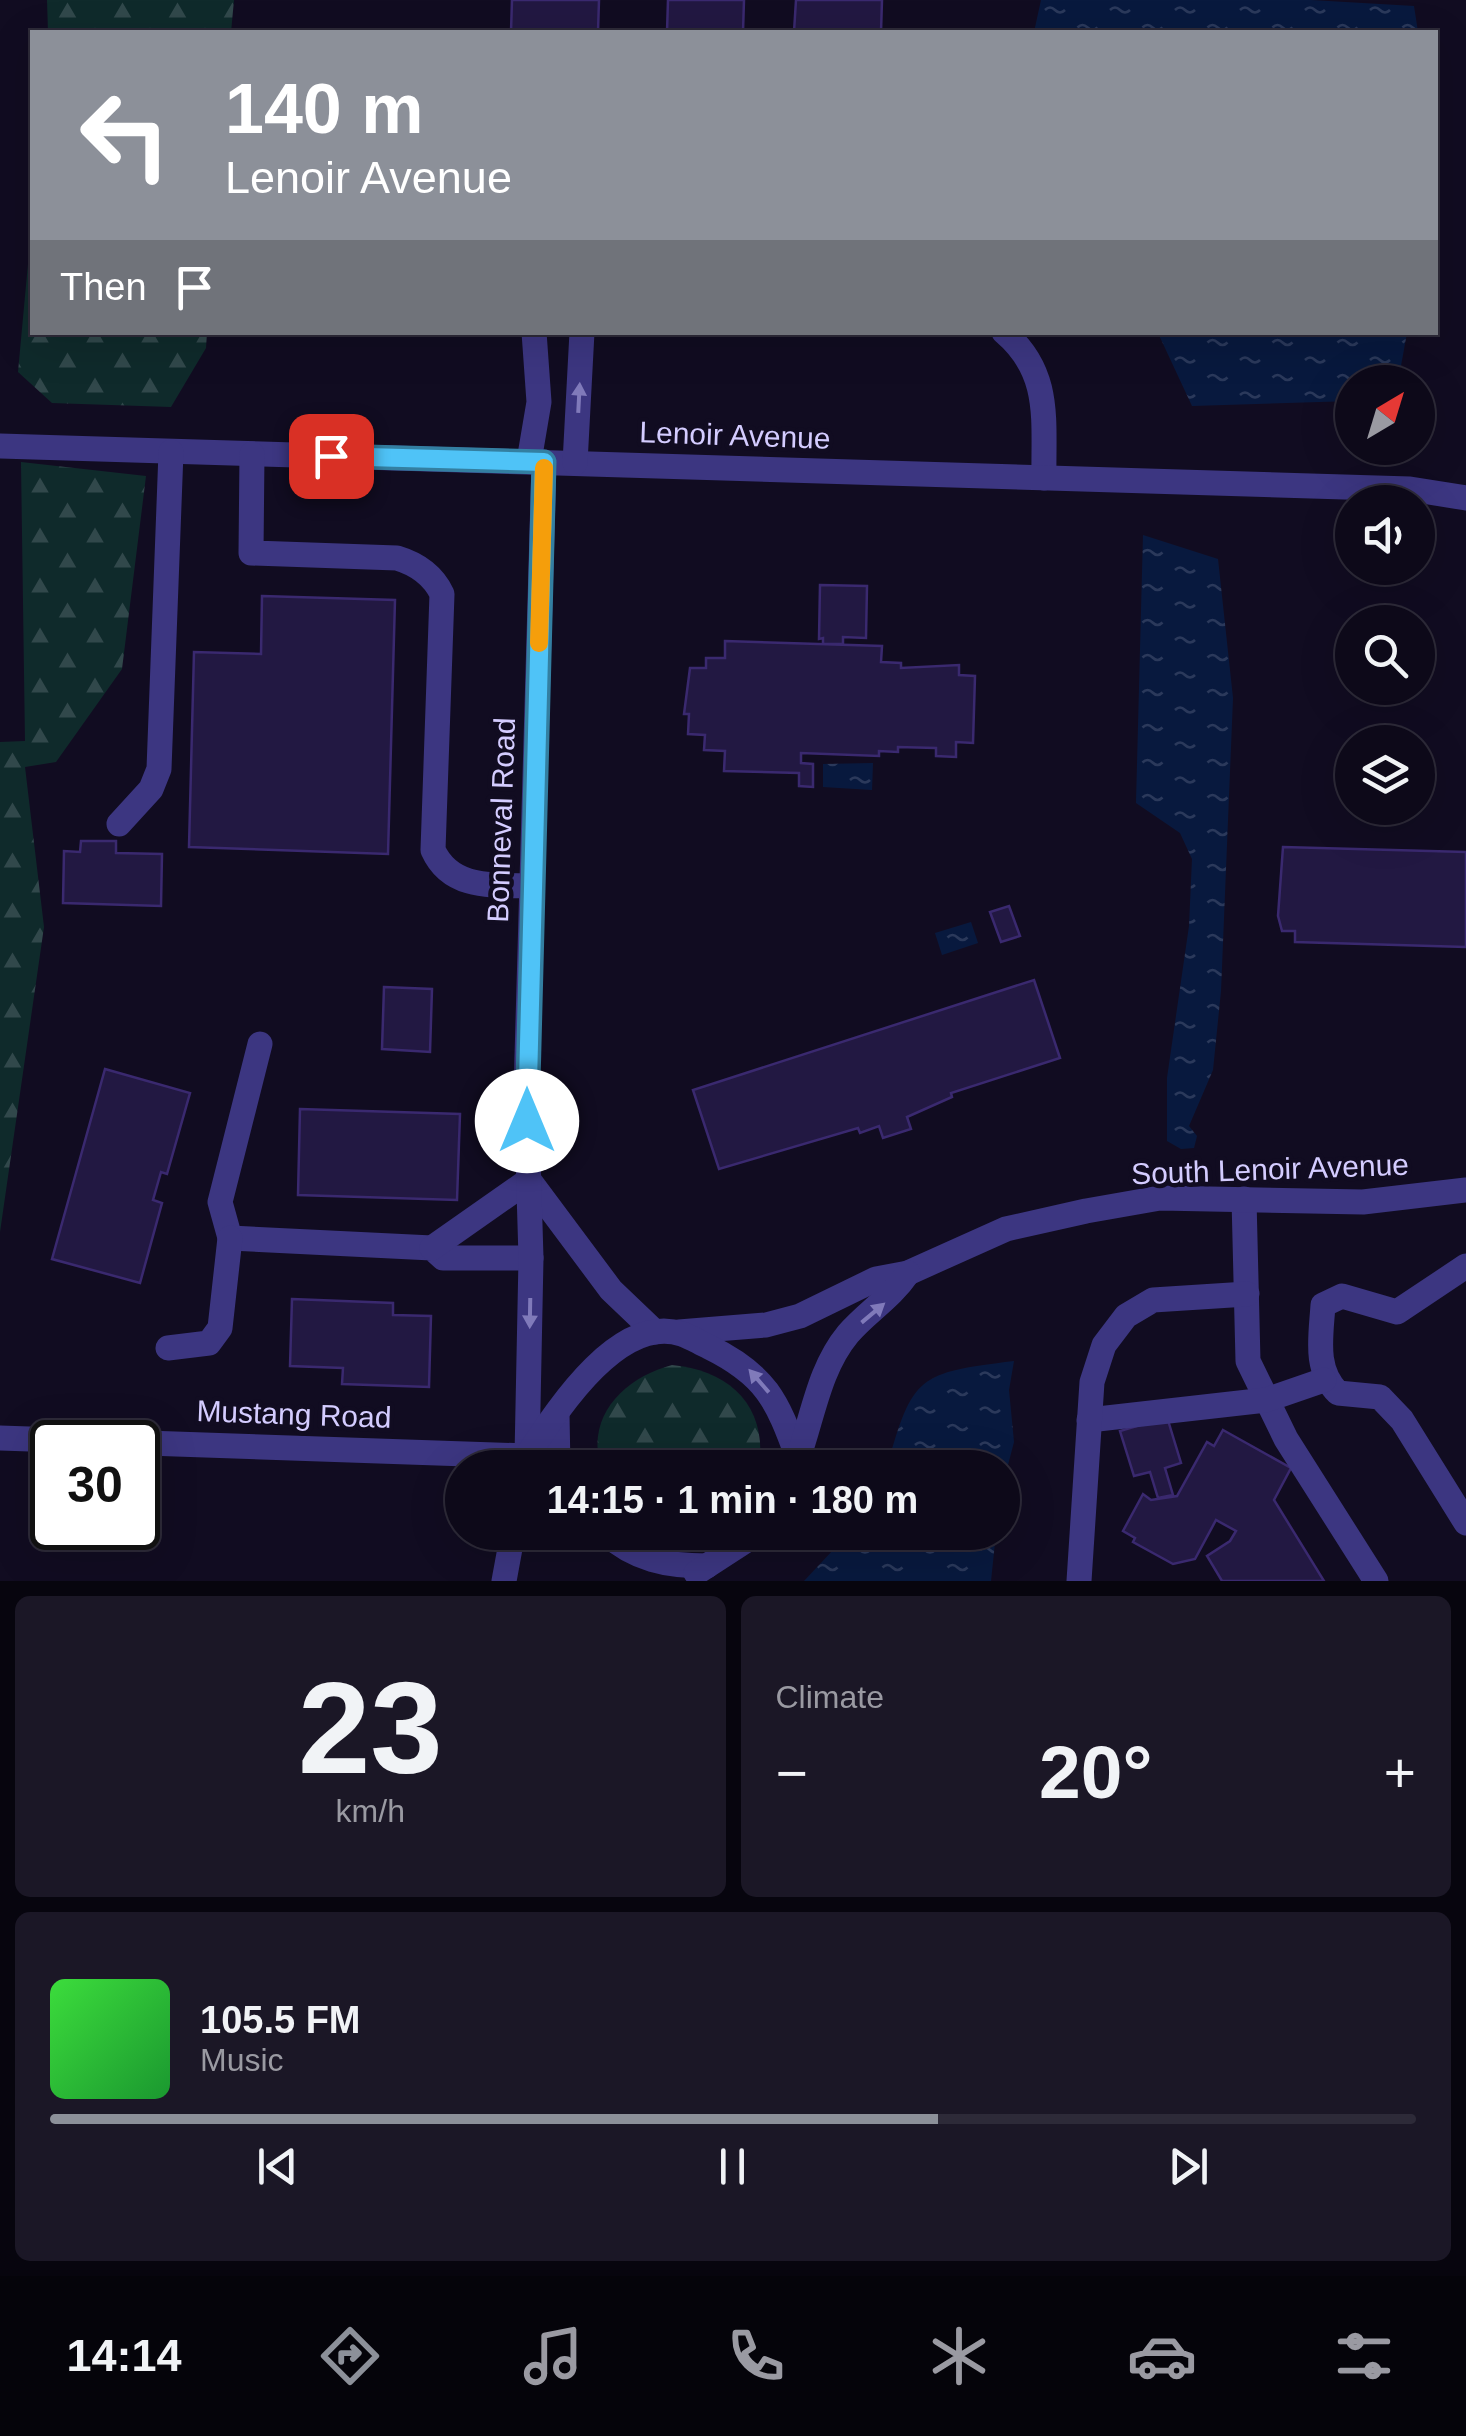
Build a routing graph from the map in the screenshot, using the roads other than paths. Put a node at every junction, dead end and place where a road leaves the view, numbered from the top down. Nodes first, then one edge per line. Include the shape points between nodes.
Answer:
1 (534, 335) edge
2 (582, 335) edge
3 (1007, 335) edge
4 (0, 446) edge
5 (171, 452) junction
6 (252, 454) junction
7 (536, 462) junction
8 (575, 463) junction
9 (1044, 478) junction
10 (1466, 498) edge
11 (119, 824) dead end
12 (532, 886) junction
13 (260, 1044) dead end
14 (529, 1180) junction
15 (1466, 1190) edge
16 (1244, 1198) junction
17 (230, 1238) junction
18 (432, 1248) junction
19 (530, 1258) junction
20 (1466, 1266) edge
21 (908, 1273) junction
22 (1246, 1294) junction
23 (667, 1332) junction
24 (168, 1348) dead end
25 (1324, 1380) junction
26 (1266, 1400) junction
27 (557, 1414) junction
28 (1089, 1420) junction
29 (0, 1438) edge
30 (526, 1450) edge
31 (534, 1450) edge
32 (558, 1450) edge
33 (793, 1450) edge
34 (801, 1450) edge
35 (445, 1458) edge
36 (1466, 1524) edge
37 (510, 1550) edge
38 (628, 1550) edge
39 (732, 1550) edge
40 (707, 1566) junction
41 (504, 1581) edge
42 (684, 1581) edge
43 (1079, 1581) edge
44 (1376, 1581) edge

1 - 7 street, Bonneval Road
8 -> 2 street
3 - 9 street via 1038,374
4 - 5 street, Lenoir Avenue
5 - 6 street, Lenoir Avenue
5 - 11 street via 159,770
6 - 7 street, Lenoir Avenue
6 - 12 street via 251,553 397,558 437,584 442,594 433,850 446,870 467,882
7 - 8 street, Lenoir Avenue
7 - 12 street, Bonneval Road
8 - 9 street, Lenoir Avenue
9 - 10 street, Lenoir Avenue via 1410,490
12 - 14 street, Bonneval Road
13 - 17 street via 220,1202
14 - 18 street
14 - 19 street, Bonneval Road
14 - 23 street via 611,1290
15 - 16 street, South Lenoir Avenue via 1363,1202
16 - 21 street, South Lenoir Avenue via 1160,1198 1086,1211 1006,1229
16 - 22 street
17 - 18 street
17 - 24 street via 220,1328 210,1344
18 - 19 street via 443,1258
19 -> 30 street, Bonneval Road
20 - 25 street via 1397,1312 1342,1296 1323,1306
21 - 23 street, South Lenoir Avenue via 876,1279 766,1326
34 -> 21 street, South Lenoir Avenue via 830,1361
22 - 26 street via 1248,1361
22 - 28 street via 1153,1300 1126,1316 1104,1345
23 - 27 street via 626,1340
33 -> 23 street via 782,1412 746,1366
25 - 26 street
25 - 36 street via 1338,1394 1380,1397 1402,1420
26 - 28 street
26 - 44 street
27 - 31 street
27 - 32 street
28 - 43 street
29 - 35 street, Mustang Road
37 - 41 street
38 - 40 street via 669,1566
39 - 40 street
40 - 42 street

